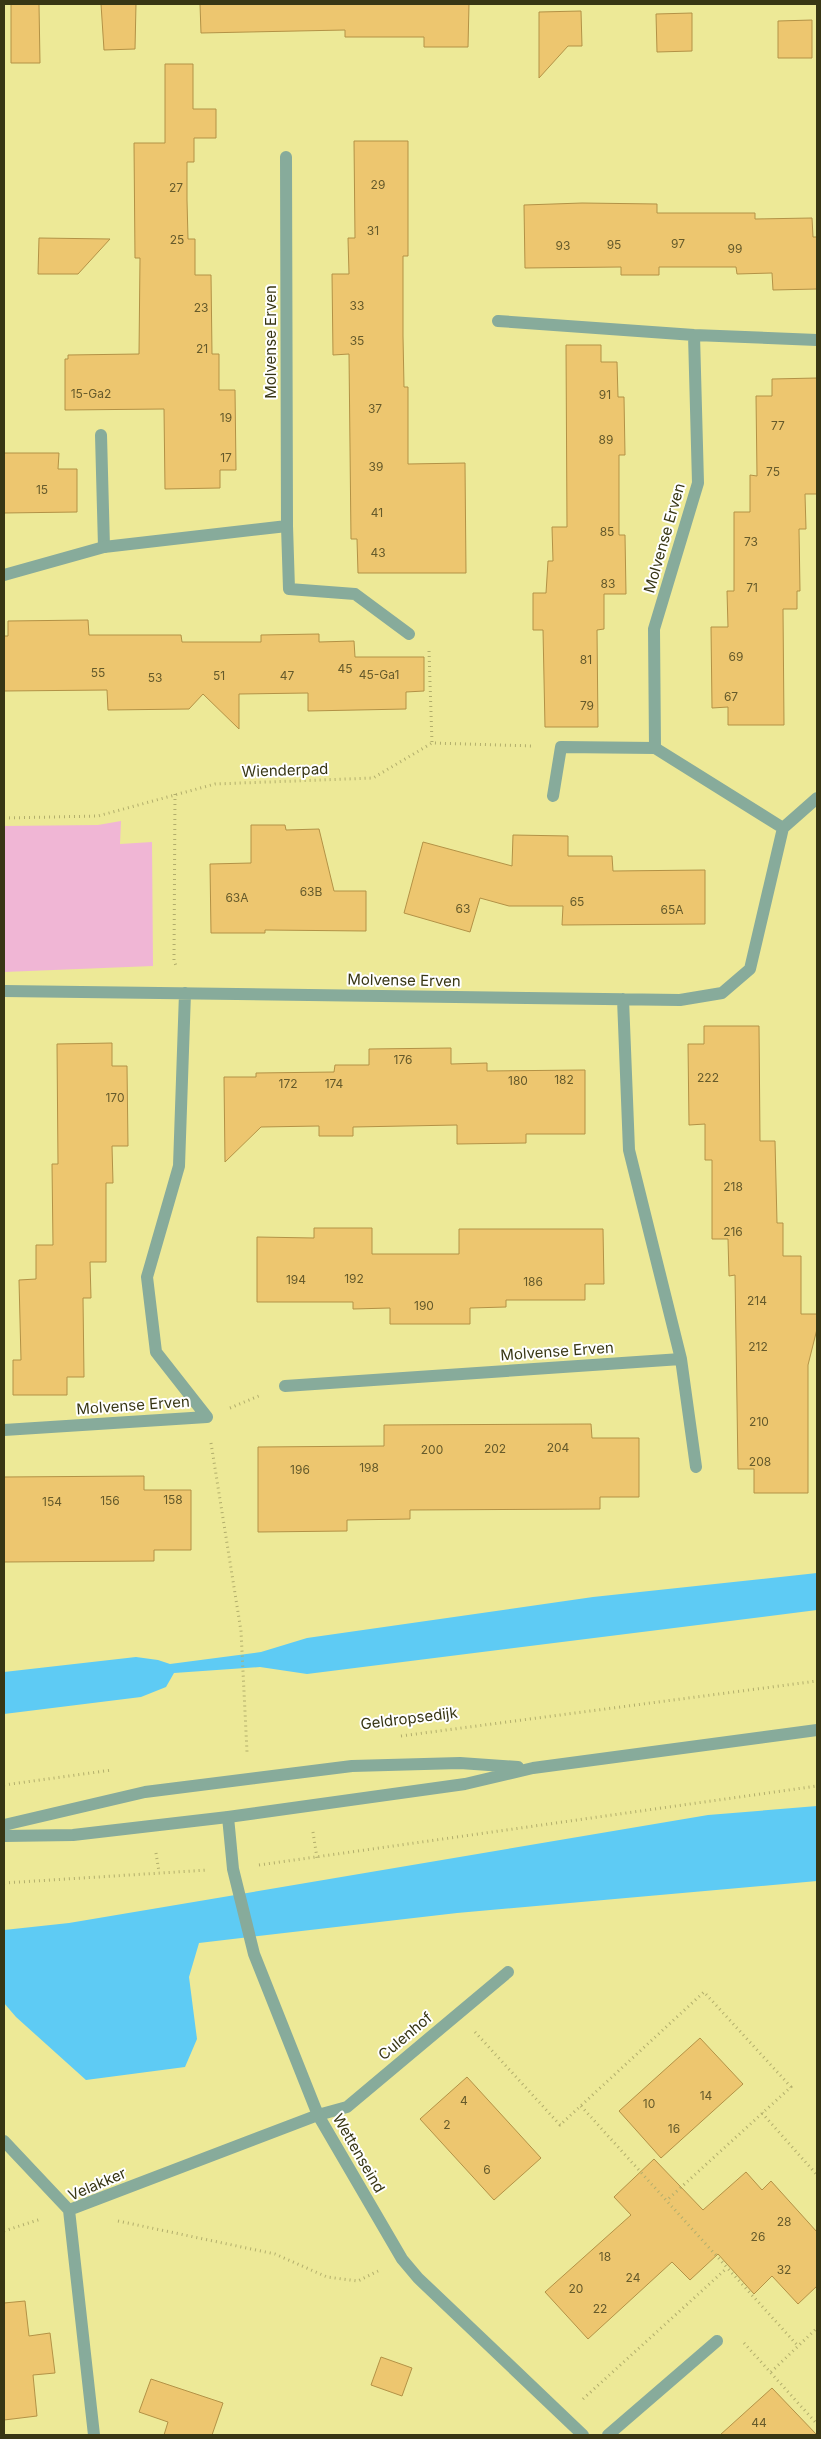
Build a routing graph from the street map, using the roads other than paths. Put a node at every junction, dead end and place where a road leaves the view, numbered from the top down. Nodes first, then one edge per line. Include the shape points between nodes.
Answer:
1 (286, 157) dead end
2 (498, 321) dead end
3 (694, 335) junction
4 (817, 340) edge
5 (101, 435) dead end
6 (287, 526) junction
7 (104, 547) junction
8 (4, 575) edge
9 (409, 634) road end
10 (655, 748) junction
11 (553, 796) dead end
12 (817, 798) edge
13 (783, 828) junction
14 (4, 991) edge
15 (185, 993) junction
16 (623, 1000) junction
17 (681, 1359) junction
18 (285, 1386) road end
19 (4, 1430) edge
20 (696, 1467) dead end
21 (817, 1730) edge
22 (533, 1768) junction
23 (228, 1817) junction
24 (4, 1825) edge
25 (4, 1836) edge
26 (508, 1972) dead end
27 (318, 2115) junction
28 (4, 2141) edge
29 (69, 2210) junction
30 (717, 2341) road end
31 (94, 2435) edge
32 (583, 2435) edge
33 (608, 2435) edge

1 - 6 street, Molvense Erven
2 - 3 street
3 - 4 street
3 - 10 street, Molvense Erven via 698,484 654,629
5 - 7 street
6 - 7 street
6 - 9 street, Molvense Erven via 290,589 355,594
7 - 8 street
10 - 11 street via 561,747
10 - 13 street
12 - 13 street
13 - 16 street, Molvense Erven via 750,969 722,993 680,1000
14 - 15 street, Molvense Erven
15 - 16 street, Molvense Erven
15 - 19 street, Molvense Erven via 178,1166 146,1277 156,1352 207,1417
16 - 17 street via 629,1150
17 - 18 street, Molvense Erven
17 - 20 street
21 - 22 street
22 - 23 street via 465,1784
22 - 24 street via 460,1763 352,1766 145,1792
23 - 25 street via 73,1835
23 - 27 street, Wettenseind via 233,1868 254,1954
26 - 27 street, Culenhof via 347,2107
27 - 29 street, Velakker
27 - 32 street, Wettenseind via 402,2259
28 - 29 street
29 - 31 street, Velakker
30 - 33 street

